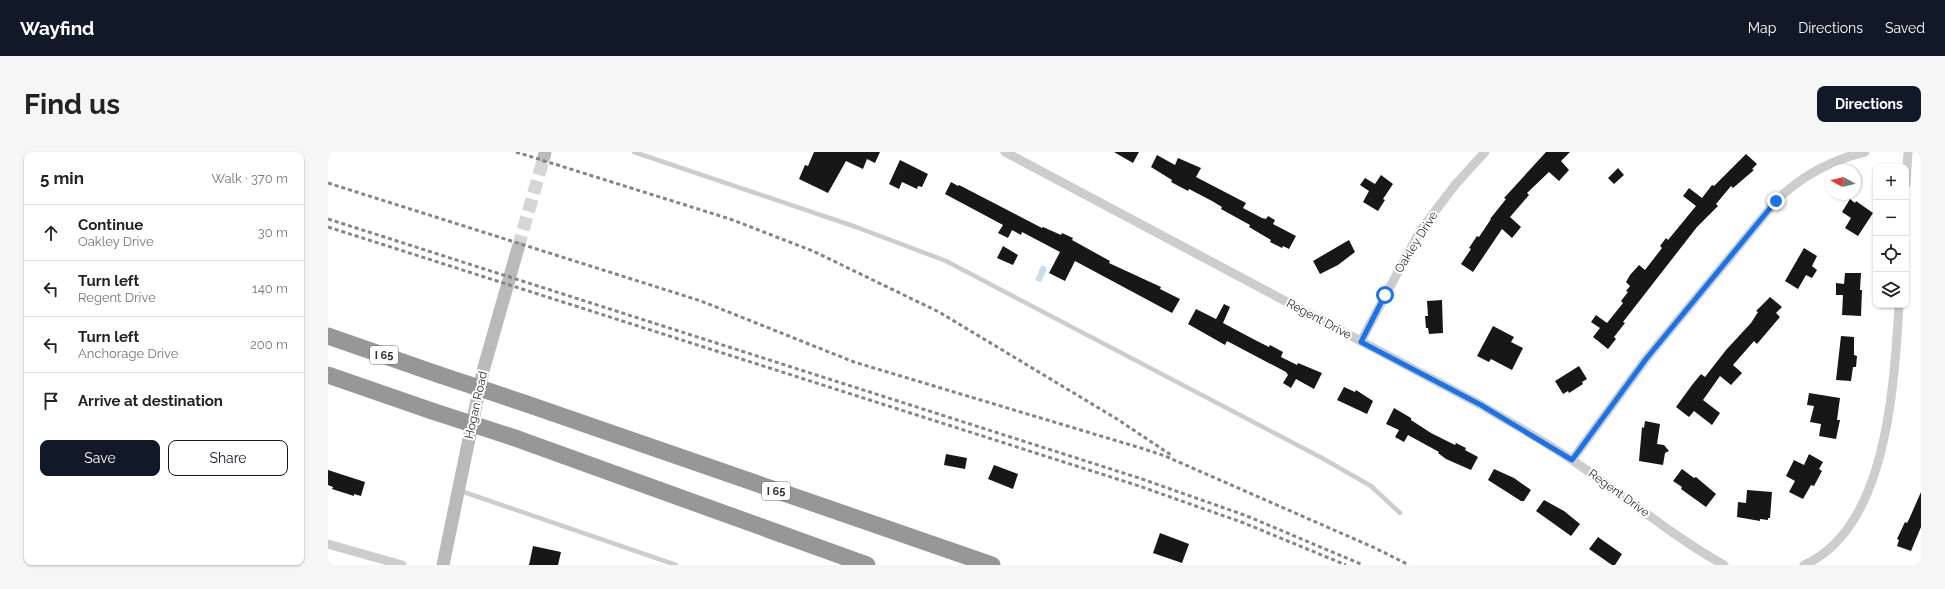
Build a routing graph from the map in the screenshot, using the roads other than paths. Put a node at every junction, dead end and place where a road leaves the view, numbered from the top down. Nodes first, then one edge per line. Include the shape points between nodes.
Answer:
1 (634, 152) edge
2 (1005, 152) edge
3 (1484, 152) edge
4 (1866, 152) edge
5 (1908, 152) edge
6 (1907, 164) edge
7 (518, 248) tunnel mouth
8 (1899, 308) edge
9 (328, 336) edge
10 (1361, 342) junction
11 (328, 375) edge
12 (1572, 460) junction
13 (459, 490) junction
14 (1400, 513) dead end
15 (328, 544) edge
16 (402, 565) edge
17 (443, 565) edge
18 (676, 565) edge
19 (867, 565) edge
20 (992, 565) edge
21 (1724, 565) edge
22 (1804, 565) edge

1 - 14 lane via 856,227 946,261 1352,476 1382,494
2 - 10 street, Regent Drive
3 - 10 street, Oakley Drive via 1420,231
4 - 12 street via 1846,157 1815,171 1776,201 1661,341
5 - 6 street
7 - 13 street, Hogan Road via 483,371
8 - 22 street via 1895,369 1888,418 1868,490 1857,514 1839,541 1823,555
9 - 20 highway, I 65, bridge
10 - 12 street, Regent Drive via 1481,405
11 - 19 highway, bridge via 515,438
12 - 21 street, Regent Drive via 1680,538
13 - 17 street, Hogan Road
13 - 18 lane
15 - 16 street

